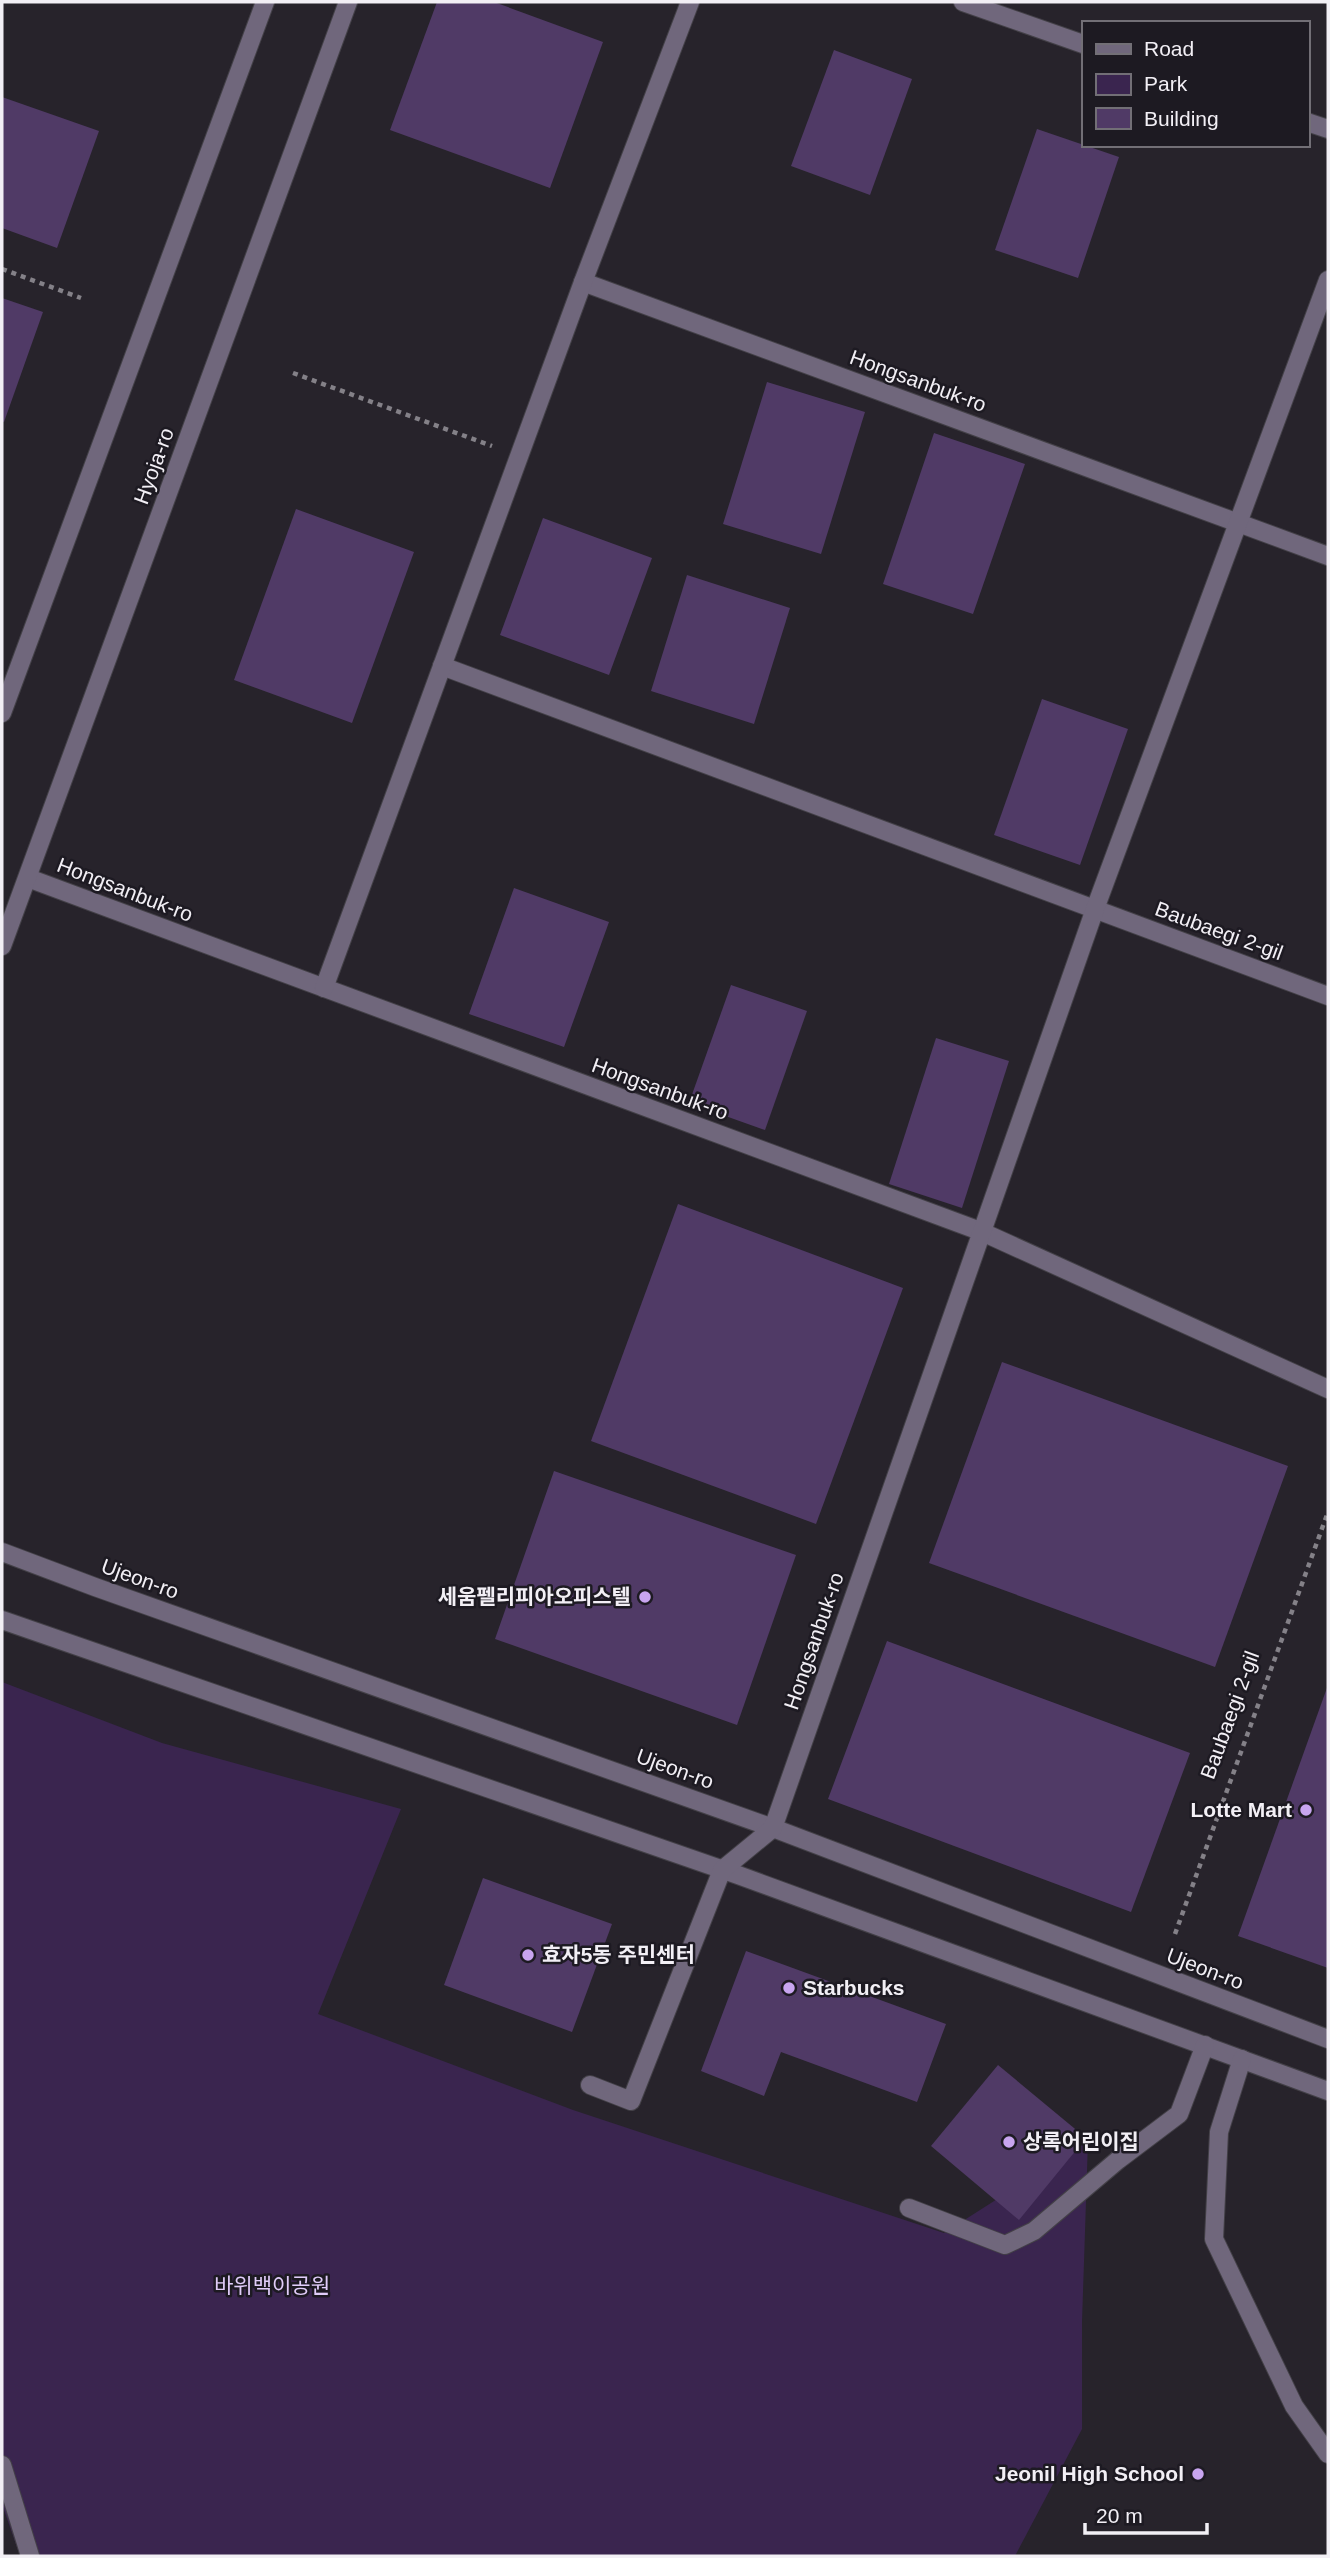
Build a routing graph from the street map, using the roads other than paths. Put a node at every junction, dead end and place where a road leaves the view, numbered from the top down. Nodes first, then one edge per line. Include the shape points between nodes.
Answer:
1 (265, 2) edge
2 (348, 2) edge
3 (690, 2) edge
4 (964, 2) edge
5 (1082, 44) edge
6 (1309, 123) edge
7 (1328, 129) edge
8 (1328, 280) edge
9 (583, 282) junction
10 (1237, 522) junction
11 (1328, 556) edge
12 (442, 666) junction
13 (2, 712) edge
14 (28, 878) junction
15 (1095, 909) junction
16 (2, 946) edge
17 (324, 988) junction
18 (1328, 996) edge
19 (980, 1231) junction
20 (1328, 1389) edge
21 (2, 1552) edge
22 (2, 1620) edge
23 (773, 1828) junction
24 (722, 1870) junction
25 (1328, 2039) edge
26 (1205, 2045) junction
27 (1242, 2059) junction
28 (590, 2085) dead end
29 (1328, 2091) edge
30 (909, 2208) dead end
31 (1328, 2454) edge
32 (2, 2465) edge
33 (30, 2556) edge

1 - 13 street
2 - 14 street, Hyoja-ro
3 - 9 street
4 - 5 street
6 - 7 street
8 - 10 street, Hongsanbuk-ro
9 - 10 street, Hongsanbuk-ro
9 - 12 street
10 - 11 street
10 - 15 street, Hongsanbuk-ro
12 - 15 street
12 - 17 street
14 - 16 street, Hyoja-ro
14 - 17 street, Hongsanbuk-ro
15 - 18 street, Baubaegi 2-gil
15 - 19 street, Hongsanbuk-ro
17 - 19 street, Hongsanbuk-ro
19 - 20 street
19 - 23 street, Hongsanbuk-ro
21 - 23 street, Ujeon-ro
22 - 24 street
23 - 24 street
23 - 25 street, Ujeon-ro
24 - 26 street
24 - 28 street via 631,2101
26 - 27 street
26 - 30 street via 1179,2114 1034,2231 1005,2245
27 - 29 street
27 - 31 street via 1219,2132 1213,2239 1294,2406
32 - 33 street

